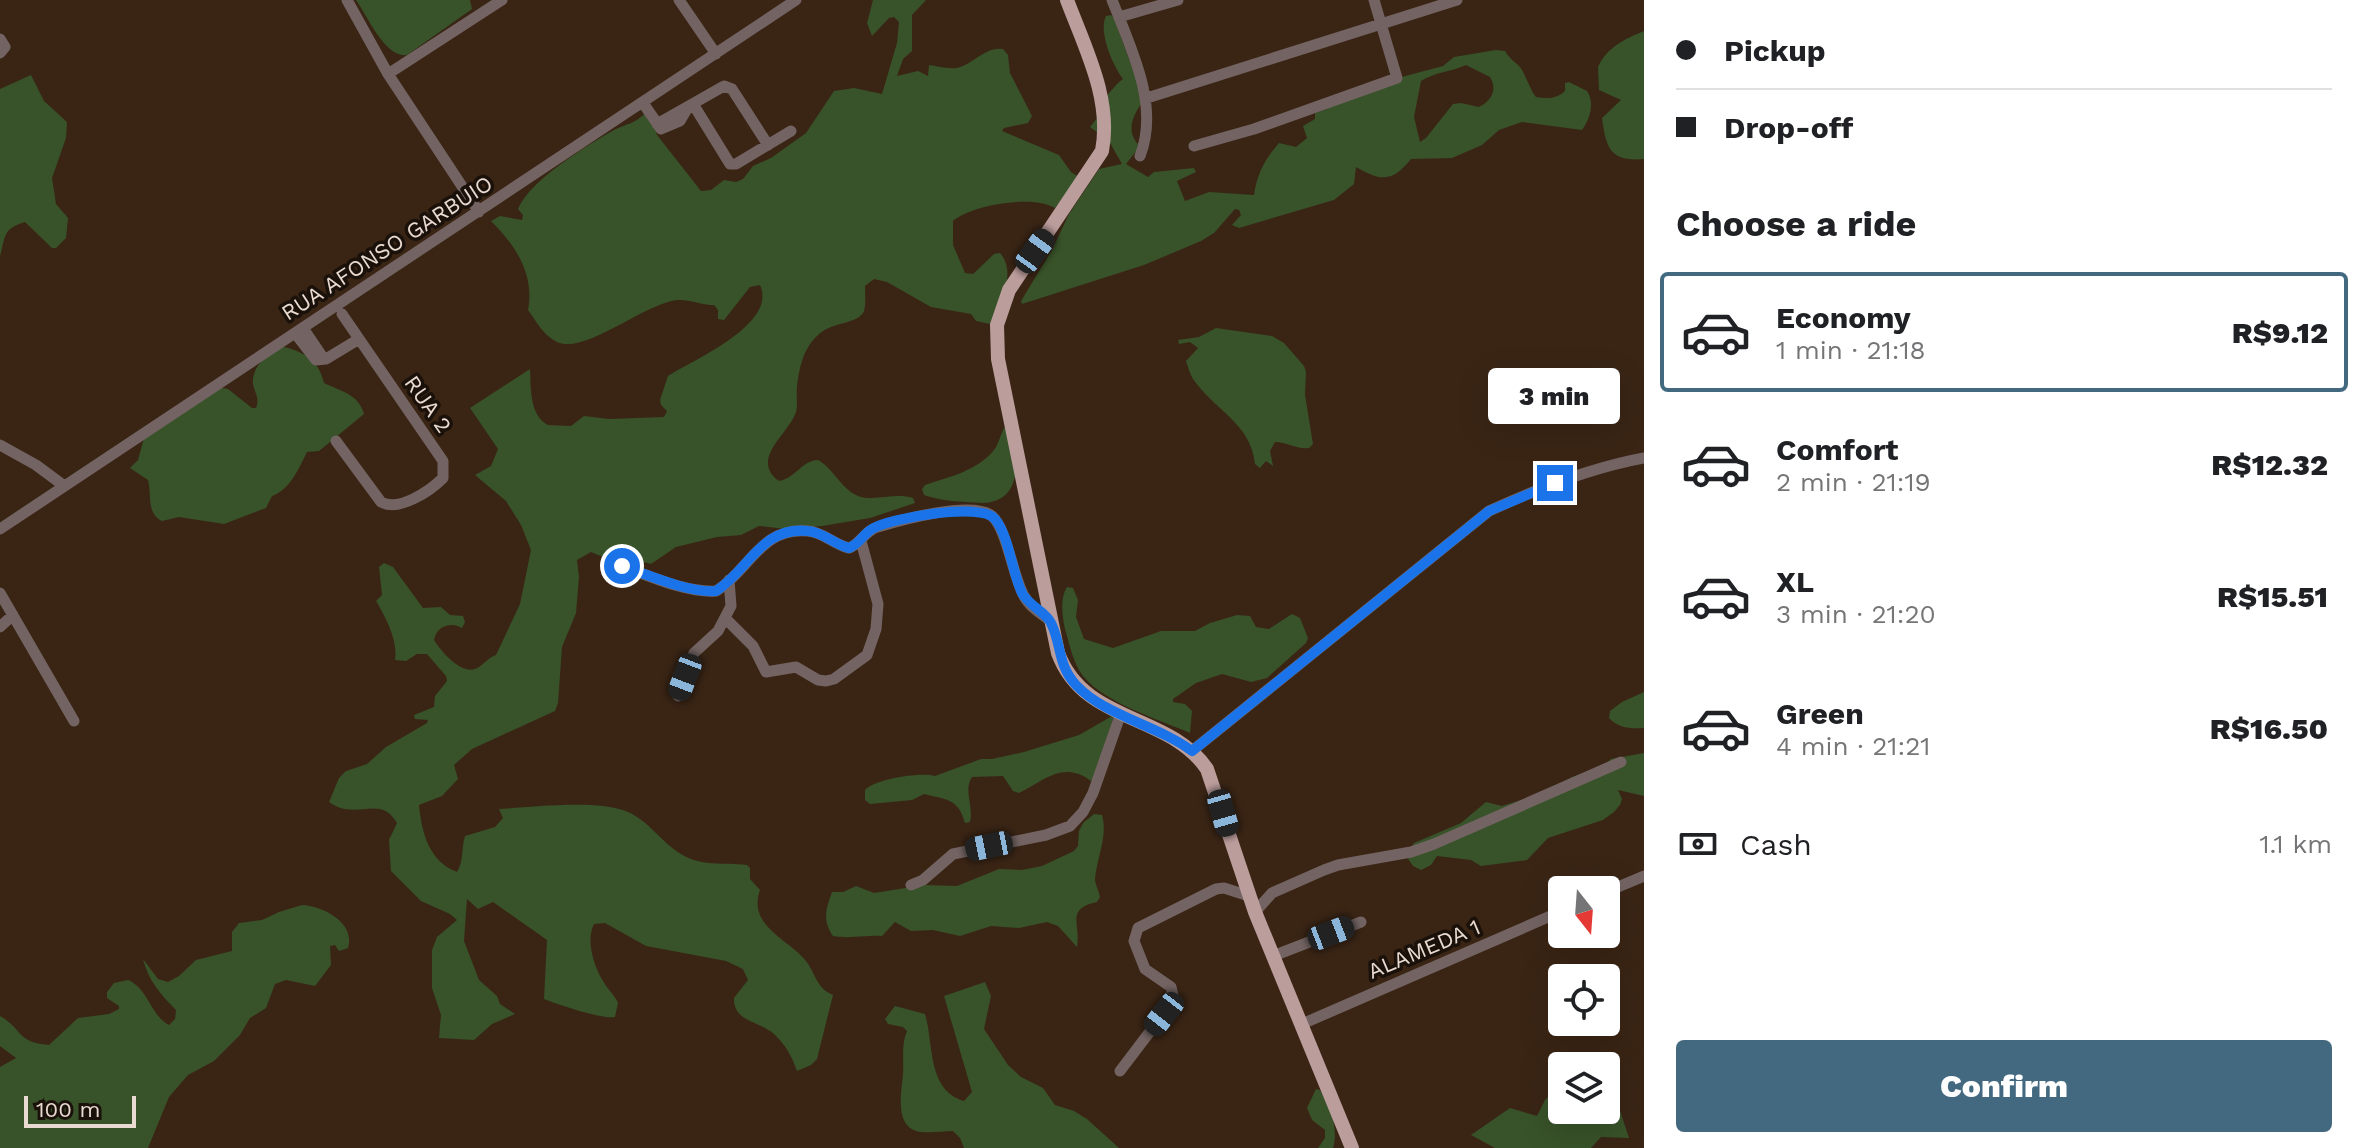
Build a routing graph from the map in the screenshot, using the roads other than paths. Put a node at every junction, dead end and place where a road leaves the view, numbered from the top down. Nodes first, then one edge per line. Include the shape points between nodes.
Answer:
1 (347, 0) edge
2 (502, 0) edge
3 (679, 0) edge
4 (796, 0) edge
5 (1067, 0) edge
6 (1112, 0) edge
7 (1178, 0) edge
8 (1374, 0) edge
9 (1457, 0) edge
10 (1119, 17) junction
11 (1381, 23) junction
12 (0, 39) edge
13 (0, 53) edge
14 (716, 54) junction
15 (388, 74) junction
16 (1147, 98) junction
17 (643, 103) junction
18 (690, 107) junction
19 (791, 131) dead end
20 (768, 145) junction
21 (1194, 146) dead end
22 (1140, 156) dead end
23 (479, 212) junction
24 (342, 314) dead end
25 (299, 331) junction
26 (359, 339) junction
27 (336, 441) dead end
28 (0, 445) edge
29 (1644, 458) edge
30 (63, 485) junction
31 (0, 529) edge
32 (861, 541) junction
33 (622, 566) dead end
34 (729, 580) junction
35 (0, 593) edge
36 (13, 615) junction
37 (725, 618) junction
38 (1051, 621) junction
39 (0, 627) edge
40 (678, 696) dead end
41 (1121, 713) junction
42 (74, 721) dead end
43 (1192, 751) junction
44 (1621, 762) dead end
45 (1644, 876) edge
46 (911, 885) dead end
47 (1620, 886) edge
48 (1249, 896) junction
49 (1255, 912) junction
50 (1548, 917) edge
51 (1361, 922) dead end
52 (1273, 956) junction
53 (1302, 1024) junction
54 (1120, 1071) dead end
55 (1352, 1148) edge

1 - 15 street
2 - 15 street
3 - 14 street
4 - 14 street, RUA AFONSO GARBUIO
5 - 38 main road via 1104,109 1102,151 1009,290 997,342
6 - 10 street
7 - 10 street
8 - 11 street
9 - 11 street
10 - 16 street
11 - 16 street
11 - 21 street via 1399,77
12 - 13 street via 5,47
14 - 17 street, RUA AFONSO GARBUIO
15 - 23 street
16 - 22 street
17 - 18 street via 661,129 675,125
17 - 23 street, RUA AFONSO GARBUIO
18 - 20 street via 730,164
18 - 20 street via 720,87 732,89
19 - 20 street
23 - 25 street, RUA AFONSO GARBUIO
24 - 26 street, RUA 2
25 - 26 street via 314,359 324,359
25 - 30 street, RUA AFONSO GARBUIO
26 - 27 street, RUA 2 via 443,461 445,472 440,481 388,506
28 - 30 street
29 - 43 street via 1533,491 1489,511
30 - 31 street, RUA AFONSO GARBUIO
32 - 34 street via 845,548 812,531 787,533 771,539
32 - 37 street via 876,594 876,629 867,655 834,679 822,681 796,667 766,672 753,646
32 - 38 street via 874,527 924,515 987,513 999,526 1023,595
33 - 34 street via 708,592
34 - 37 street via 731,606
35 - 36 street
36 - 39 street
36 - 42 street
37 - 40 street via 694,653
38 - 41 main road via 1058,653 1075,684
41 - 43 main road
41 - 46 street via 1093,793 1070,826 953,854
43 - 48 main road via 1211,777
44 - 49 street via 1434,844 1324,870 1272,893
45 - 47 street
48 - 49 main road
48 - 54 street via 1216,889 1138,928 1134,941 1145,969 1171,987 1174,1000
49 - 52 main road
50 - 53 street, ALAMEDA 1
51 - 52 street
52 - 53 main road
53 - 55 main road

